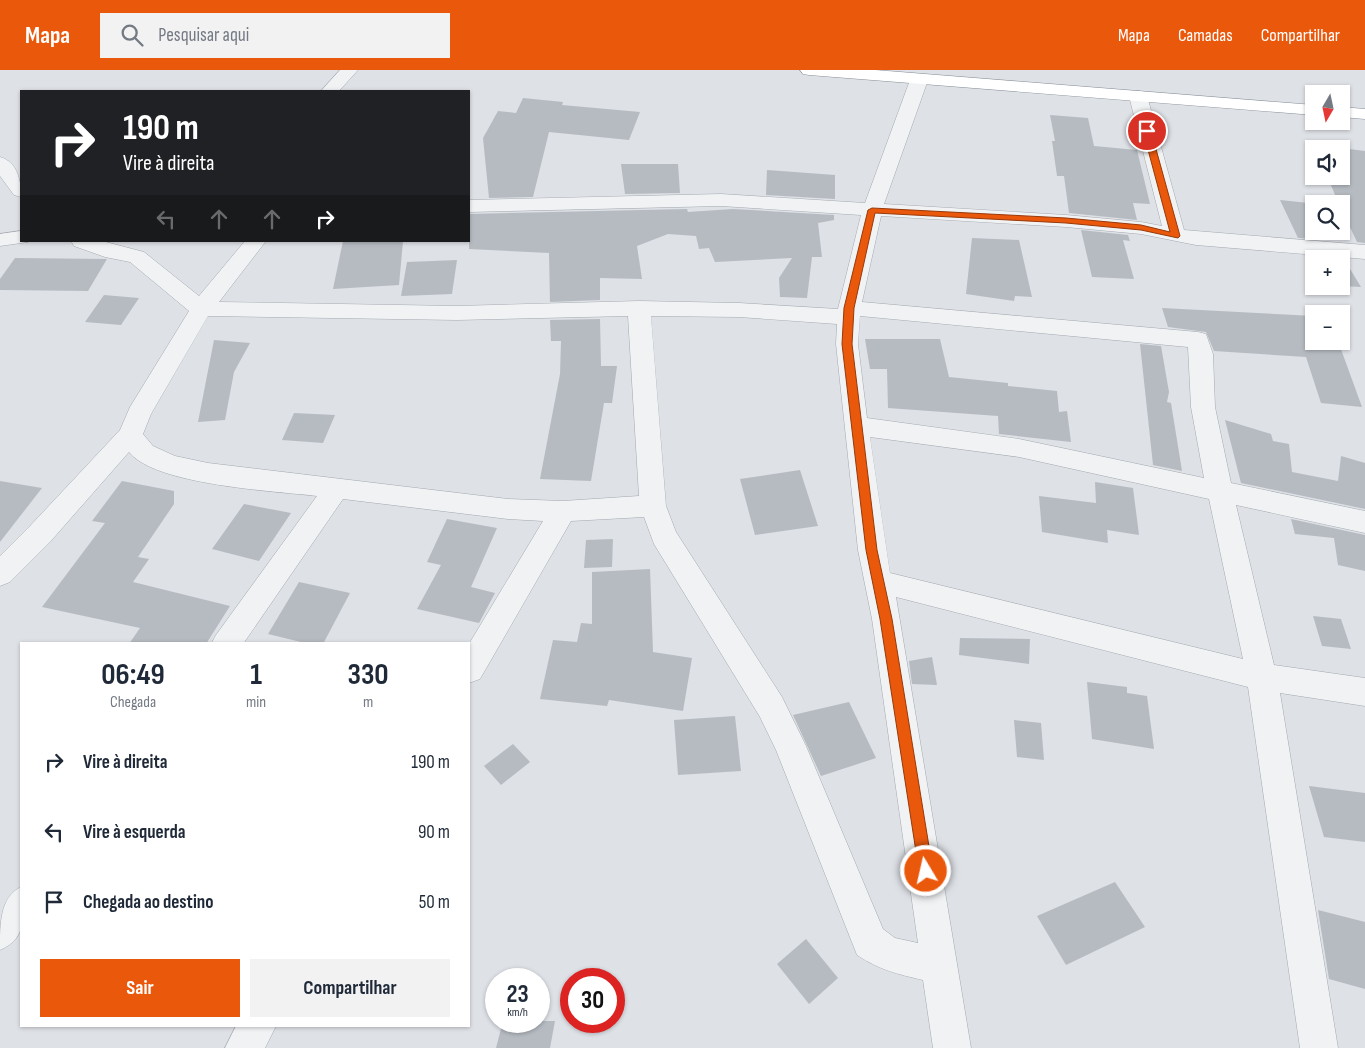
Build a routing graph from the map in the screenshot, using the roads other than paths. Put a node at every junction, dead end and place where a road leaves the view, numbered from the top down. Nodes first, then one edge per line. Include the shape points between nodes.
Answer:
1 (349, 70) edge
2 (809, 70) edge
3 (919, 80) junction
4 (331, 90) edge
5 (1138, 96) junction
6 (1305, 109) edge
7 (1350, 113) edge
8 (1365, 114) edge
9 (0, 163) edge
10 (20, 190) edge
11 (470, 206) edge
12 (872, 210) junction
13 (1175, 236) junction
14 (20, 237) edge
15 (0, 240) edge
16 (84, 242) edge
17 (152, 242) edge
18 (255, 242) edge
19 (1365, 252) edge
20 (137, 257) junction
21 (639, 308) junction
22 (201, 309) junction
23 (849, 313) junction
24 (856, 426) junction
25 (130, 435) junction
26 (337, 488) junction
27 (1220, 491) junction
28 (653, 506) junction
29 (563, 511) junction
30 (1365, 522) edge
31 (0, 574) edge
32 (877, 581) junction
33 (227, 642) edge
34 (470, 668) edge
35 (1262, 677) junction
36 (1365, 692) edge
37 (20, 905) edge
38 (0, 932) edge
39 (940, 966) junction
40 (256, 1027) edge
41 (244, 1048) edge
42 (952, 1048) edge
43 (1319, 1048) edge

1 - 4 street
2 - 3 highway
3 - 5 highway
3 - 12 street
5 - 6 highway
5 - 13 street
7 - 8 highway
9 - 10 street
11 - 12 street via 714,200
12 - 13 street via 1066,221 1141,228
12 - 23 street
13 - 19 street
14 - 15 street
16 - 20 street
17 - 20 street
18 - 22 street
20 - 22 street
21 - 22 street via 467,313
21 - 23 street
21 - 28 street
22 - 25 street via 139,413
23 - 24 street via 847,344
23 - 27 street via 1198,340 1202,354 1203,407
24 - 27 street via 1019,448
24 - 32 street
25 - 26 street via 144,453 170,465 208,473
25 - 31 street
26 - 29 street via 508,508
26 - 33 street
27 - 30 street
27 - 35 street
28 - 29 street
28 - 39 street via 664,536 771,707 870,942 888,954
29 - 34 street
32 - 35 street
32 - 39 street via 888,629
35 - 36 street
35 - 43 street
37 - 38 street
39 - 42 street
40 - 41 street

